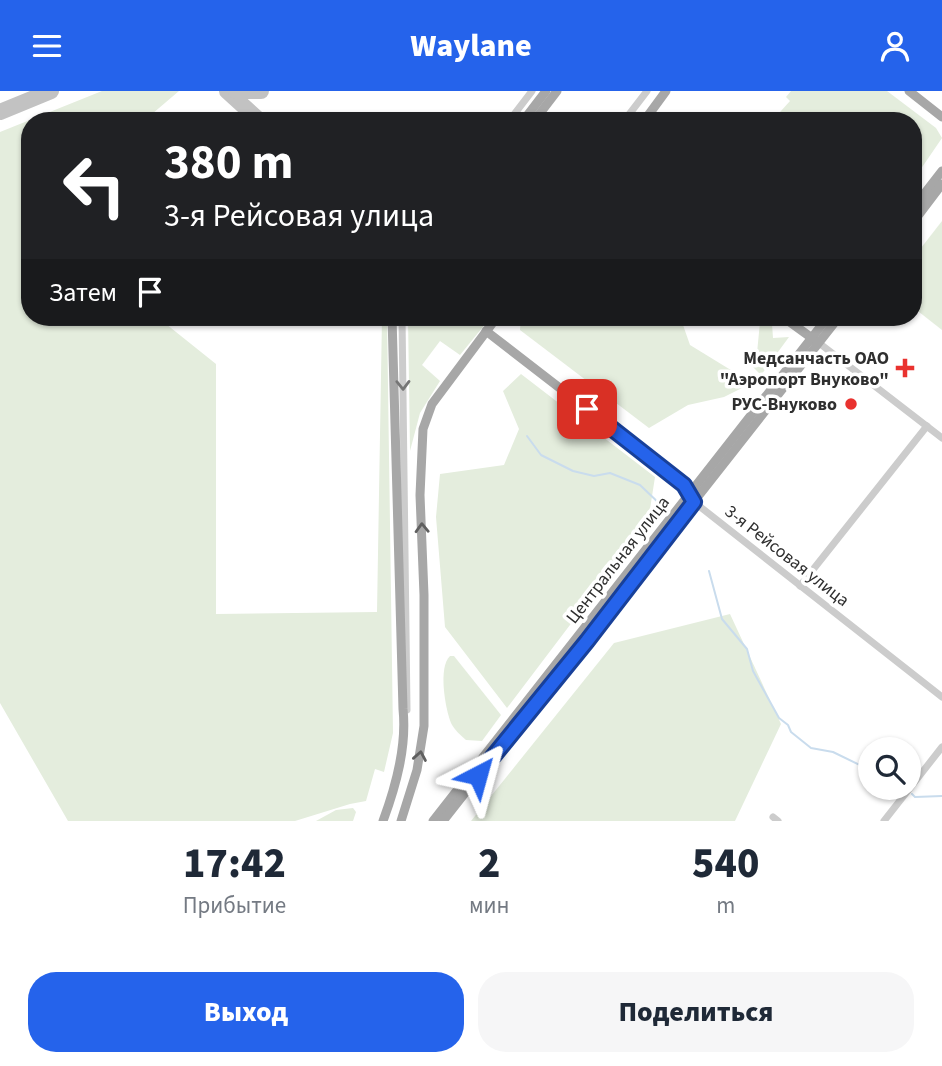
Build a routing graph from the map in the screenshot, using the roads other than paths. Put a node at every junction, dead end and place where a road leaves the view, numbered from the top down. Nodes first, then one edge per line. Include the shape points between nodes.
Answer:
1 (532, 91) edge
2 (545, 91) edge
3 (557, 91) edge
4 (647, 91) edge
5 (666, 91) edge
6 (909, 91) edge
7 (516, 112) edge
8 (530, 112) edge
9 (541, 112) edge
10 (631, 112) edge
11 (651, 112) edge
12 (942, 117) edge
13 (942, 171) edge
14 (942, 184) edge
15 (922, 197) edge
16 (922, 210) edge
17 (392, 326) edge
18 (402, 326) edge
19 (490, 326) edge
20 (796, 326) edge
21 (823, 326) edge
22 (830, 326) edge
23 (486, 331) junction
24 (815, 340) junction
25 (927, 426) junction
26 (942, 438) edge
27 (692, 497) junction
28 (800, 586) junction
29 (942, 697) edge
30 (405, 732) junction
31 (942, 747) edge
32 (383, 821) edge
33 (401, 821) edge
34 (433, 821) edge
35 (443, 821) edge
36 (884, 821) edge

1 - 7 street
2 - 8 main road
3 - 9 main road
4 - 10 street
5 - 11 main road
6 - 12 main road
13 - 15 main road
14 - 16 main road
17 - 30 main road
18 -> 30 street
19 - 23 main road
20 - 24 main road
21 - 24 main road, Центральная улица
22 - 24 main road, Центральная улица
23 - 27 main road, 3-я Рейсовая улица via 680,481
33 -> 23 main road via 417,770 424,714 421,436 432,404
24 - 25 street
24 - 27 main road, Центральная улица
25 - 26 street
25 - 28 street
27 - 28 street, 3-я Рейсовая улица
27 - 34 main road, Центральная улица
27 - 35 main road, Центральная улица
28 - 29 street, 3-я Рейсовая улица
30 - 32 main road
31 - 36 street

